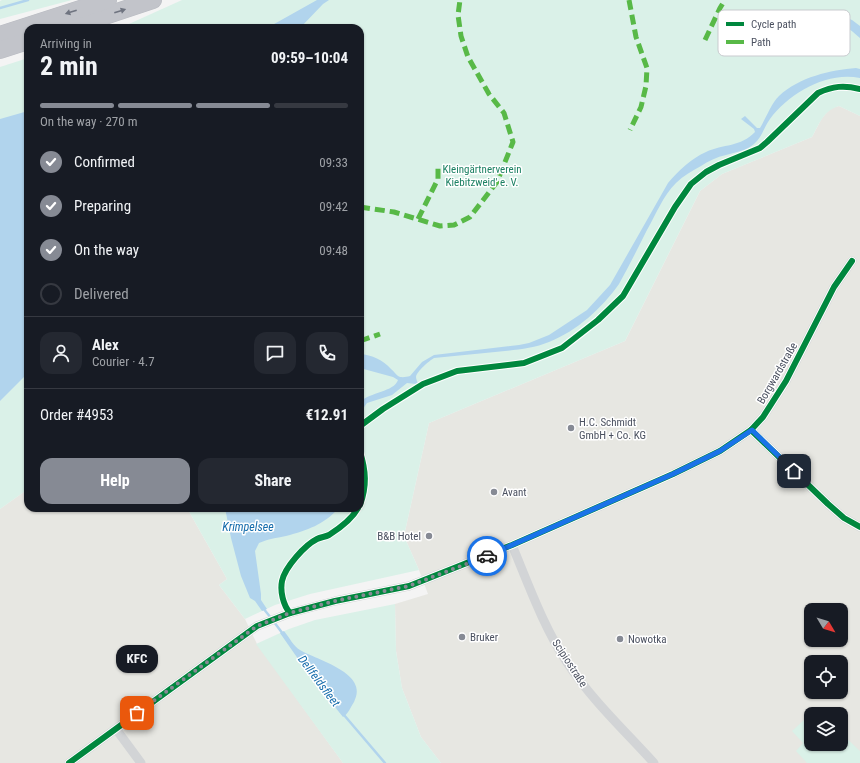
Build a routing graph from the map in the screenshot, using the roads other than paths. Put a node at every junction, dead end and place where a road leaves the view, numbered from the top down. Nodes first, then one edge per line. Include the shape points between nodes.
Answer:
1 (108, 0) edge
2 (153, 0) edge
3 (47, 24) edge
4 (82, 24) edge
5 (24, 33) edge
6 (24, 41) edge
7 (2, 42) edge
8 (852, 261) dead end
9 (752, 430) junction
10 (860, 527) edge
11 (512, 545) junction
12 (116, 729) junction
13 (69, 763) edge
14 (141, 763) edge
15 (654, 763) edge

1 -> 3 highway
4 -> 2 highway
5 -> 7 highway
6 - 7 highway
8 - 9 street, Borgwardstraße via 834,287 786,381
9 - 10 street via 828,504 844,518
9 - 11 street, Borgwardstraße via 720,451 673,474
11 - 12 street, Borgwardstraße via 409,586 335,601 284,615 259,625
11 - 15 street, Scipiostraße via 542,616 568,665 587,690
12 - 13 street, Borgwardstraße
12 - 14 street

